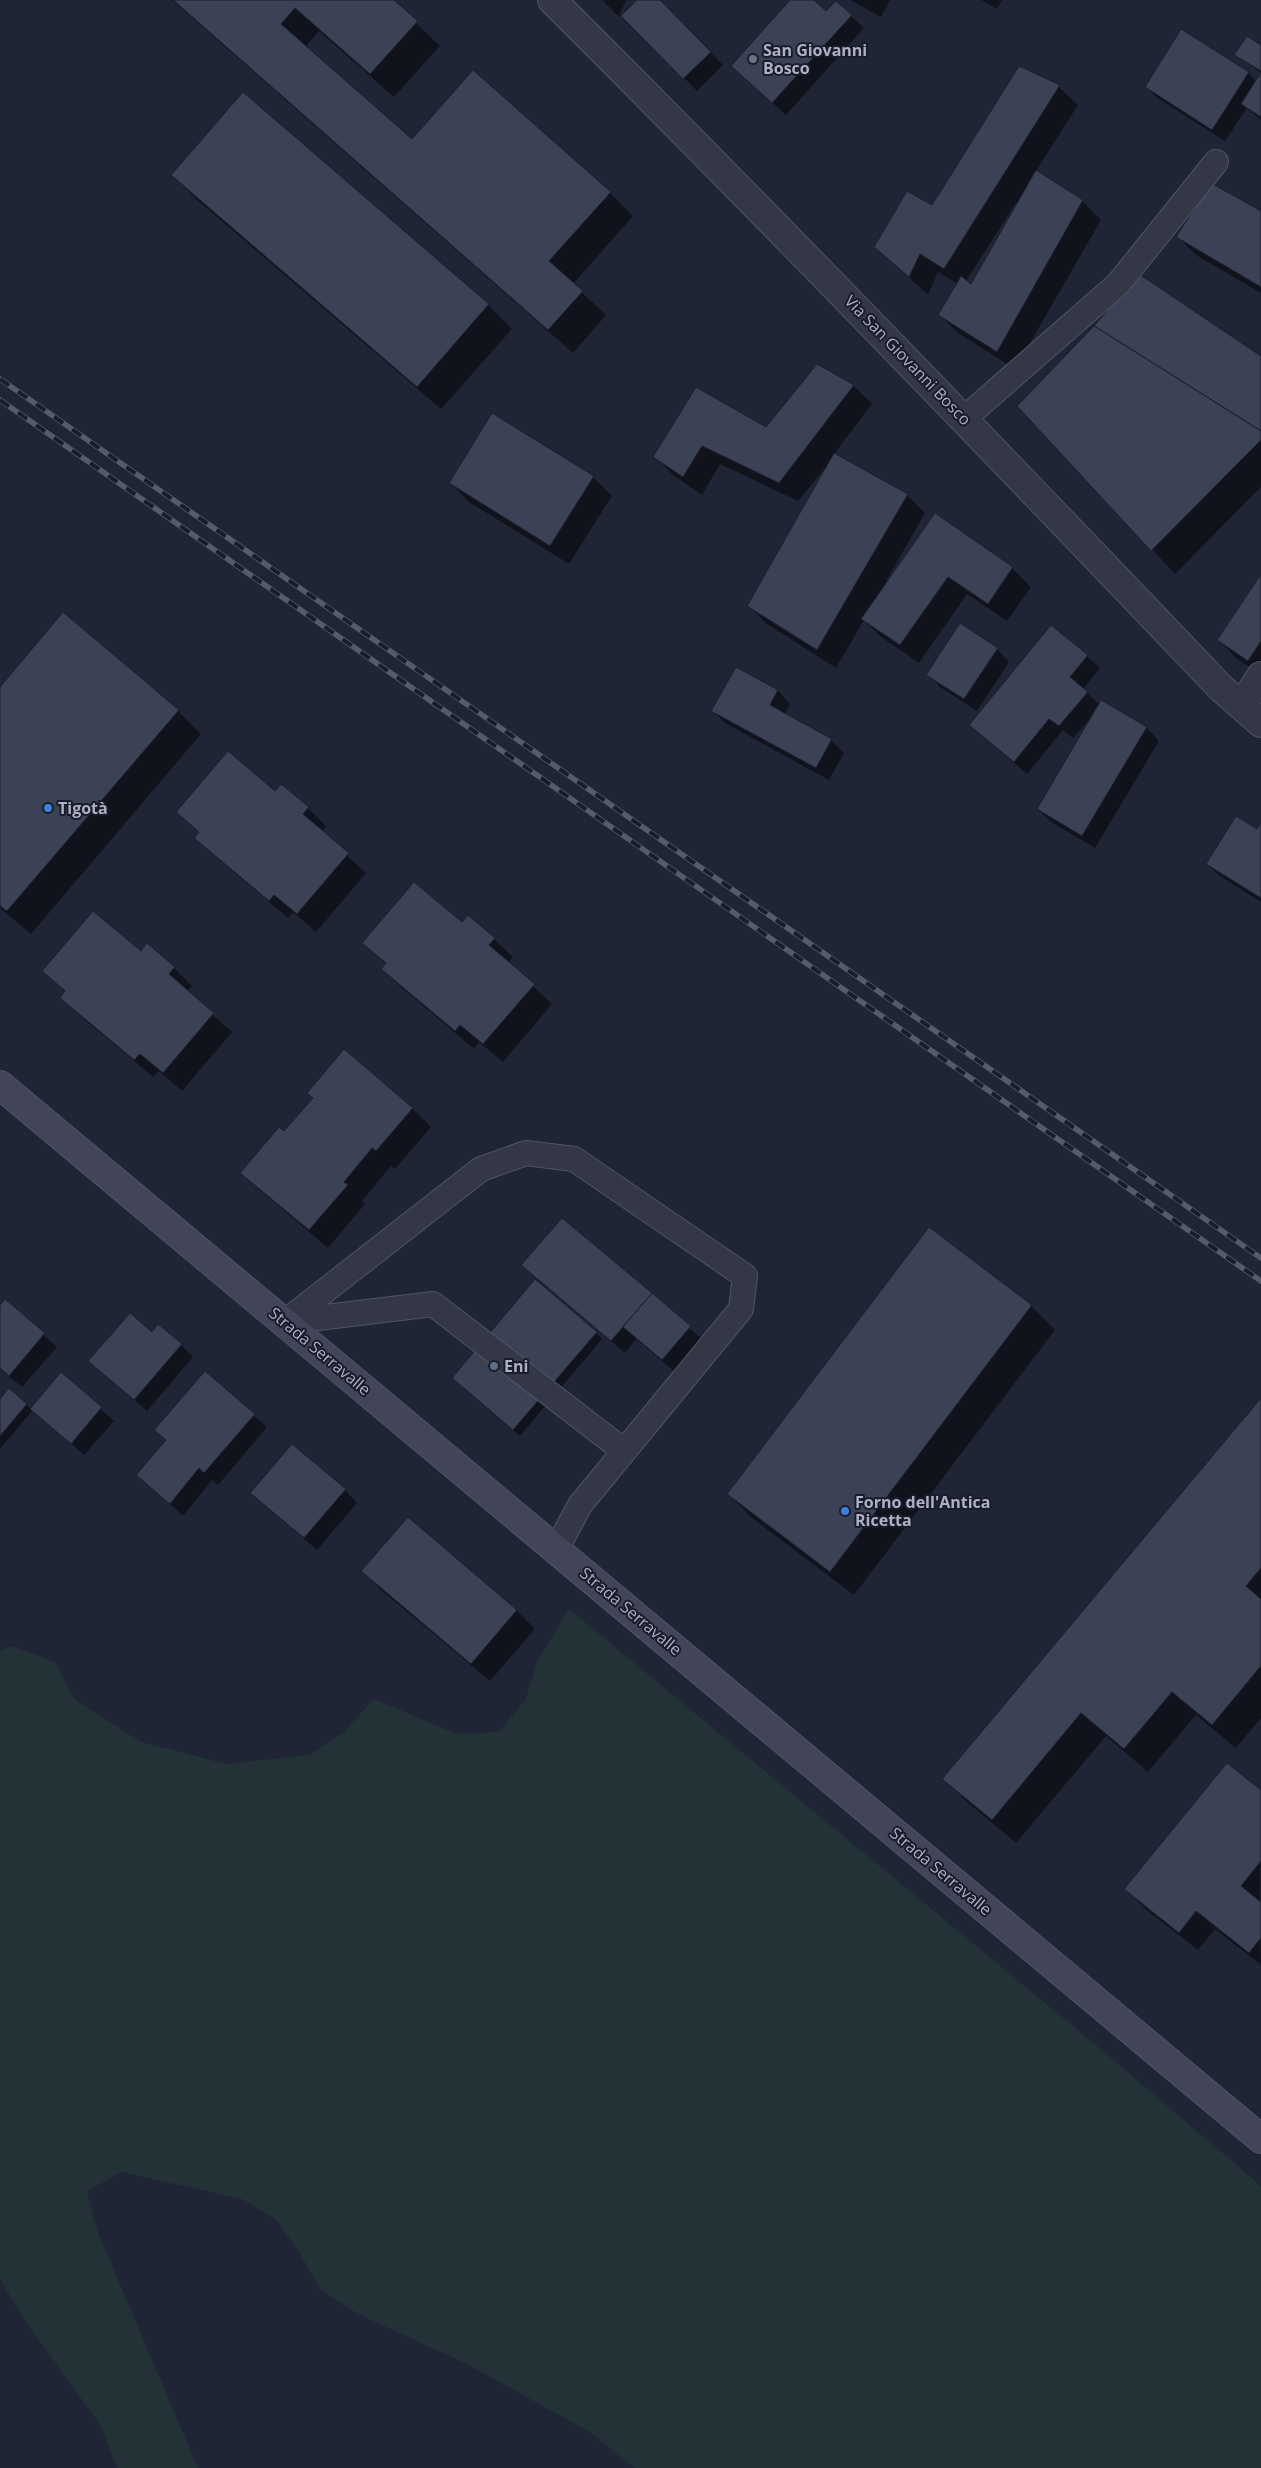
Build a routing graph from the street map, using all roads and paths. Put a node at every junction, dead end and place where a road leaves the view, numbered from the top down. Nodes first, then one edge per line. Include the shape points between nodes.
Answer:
1 (552, 0) edge
2 (1216, 162) dead end
3 (965, 418) junction
4 (1261, 676) edge
5 (1251, 714) edge
6 (0, 1085) edge
7 (285, 1322) junction
8 (624, 1452) junction
9 (557, 1548) junction
10 (1261, 2138) edge

1 - 3 street, Via San Giovanni Bosco
2 - 3 lane via 1118,284
3 - 5 street, Via San Giovanni Bosco via 1214,681
4 - 5 street
6 - 7 main road, Strada Serravalle
7 - 8 lane via 433,1304
7 - 8 lane via 482,1169 526,1153 574,1159 745,1276 741,1309
7 - 9 main road, Strada Serravalle
8 - 9 lane via 580,1505
9 - 10 main road, Strada Serravalle

